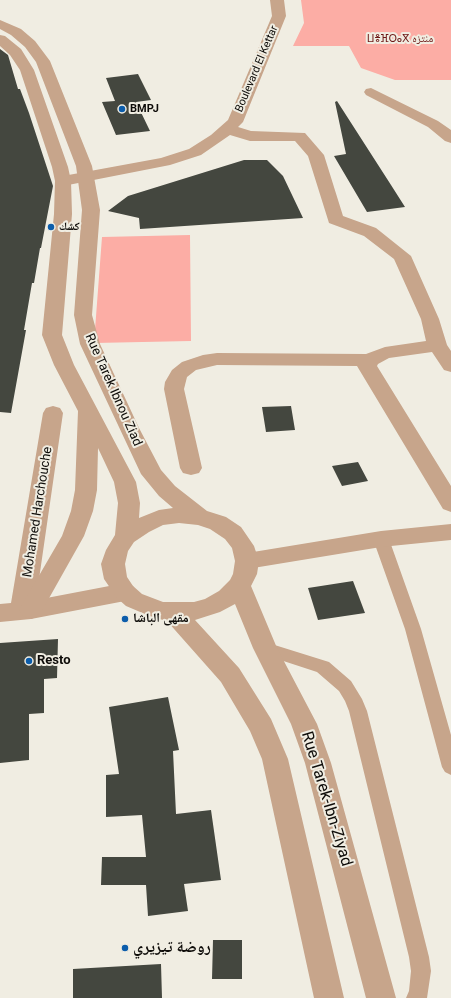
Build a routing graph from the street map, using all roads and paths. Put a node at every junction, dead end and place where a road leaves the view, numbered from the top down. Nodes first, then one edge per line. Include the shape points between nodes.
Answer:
1 (277, 0) edge
2 (0, 24) edge
3 (11, 41) edge
4 (371, 92) dead end
5 (227, 129) junction
6 (451, 138) edge
7 (87, 178) junction
8 (64, 182) junction
9 (444, 345) edge
10 (369, 360) junction
11 (451, 366) edge
12 (88, 410) junction
13 (53, 413) dead end
14 (191, 468) dead end
15 (451, 504) edge
16 (199, 517) junction
17 (451, 532) edge
18 (126, 536) junction
19 (381, 538) junction
20 (247, 561) junction
21 (239, 586) junction
22 (125, 592) junction
23 (17, 612) edge
24 (174, 612) junction
25 (265, 648) junction
26 (451, 766) edge
27 (329, 998) edge
28 (381, 998) edge
29 (416, 998) edge

1 - 5 street, Boulevard El Kettar via 279,16 235,122
2 - 3 street
3 - 7 street, Rue Tarek Ibnou Ziad via 43,61
3 - 8 street via 27,70
4 - 6 street via 433,124
5 - 7 street, Boulevard El Kettar via 196,152 164,162
5 - 9 street via 250,136 299,136 316,155 335,219 370,232 402,256
7 - 8 street, Boulevard El Kettar
7 - 16 street, Rue Tarek Ibnou Ziad via 90,226 82,303 90,344 152,474 167,491
8 - 12 street via 62,235 52,335 64,365
9 - 10 street via 385,353
9 - 11 street
10 - 14 street via 217,359 189,366 179,374 174,389
10 - 15 street via 369,371
12 - 18 street via 125,482 129,503
12 - 23 street via 86,490 82,511 73,536
13 - 23 street, Mohamed Harchouche
16 - 18 street via 179,515 159,518
16 - 20 street via 218,523 233,533 243,546
17 - 19 street
18 - 22 street via 117,550 114,564 116,579
19 - 20 street
19 - 26 lane via 413,629
20 - 21 street via 245,574
21 - 24 street via 212,606 194,611
21 - 25 street, Rue Tarek-Ibn-Ziyad
22 - 23 street
22 - 24 street via 146,606
24 - 27 street via 230,675 258,721 275,759
25 - 28 street, Rue Tarek-Ibn-Ziyad via 304,724 318,763
25 - 29 lane via 323,667 345,686 353,699 419,958 421,971 419,993

